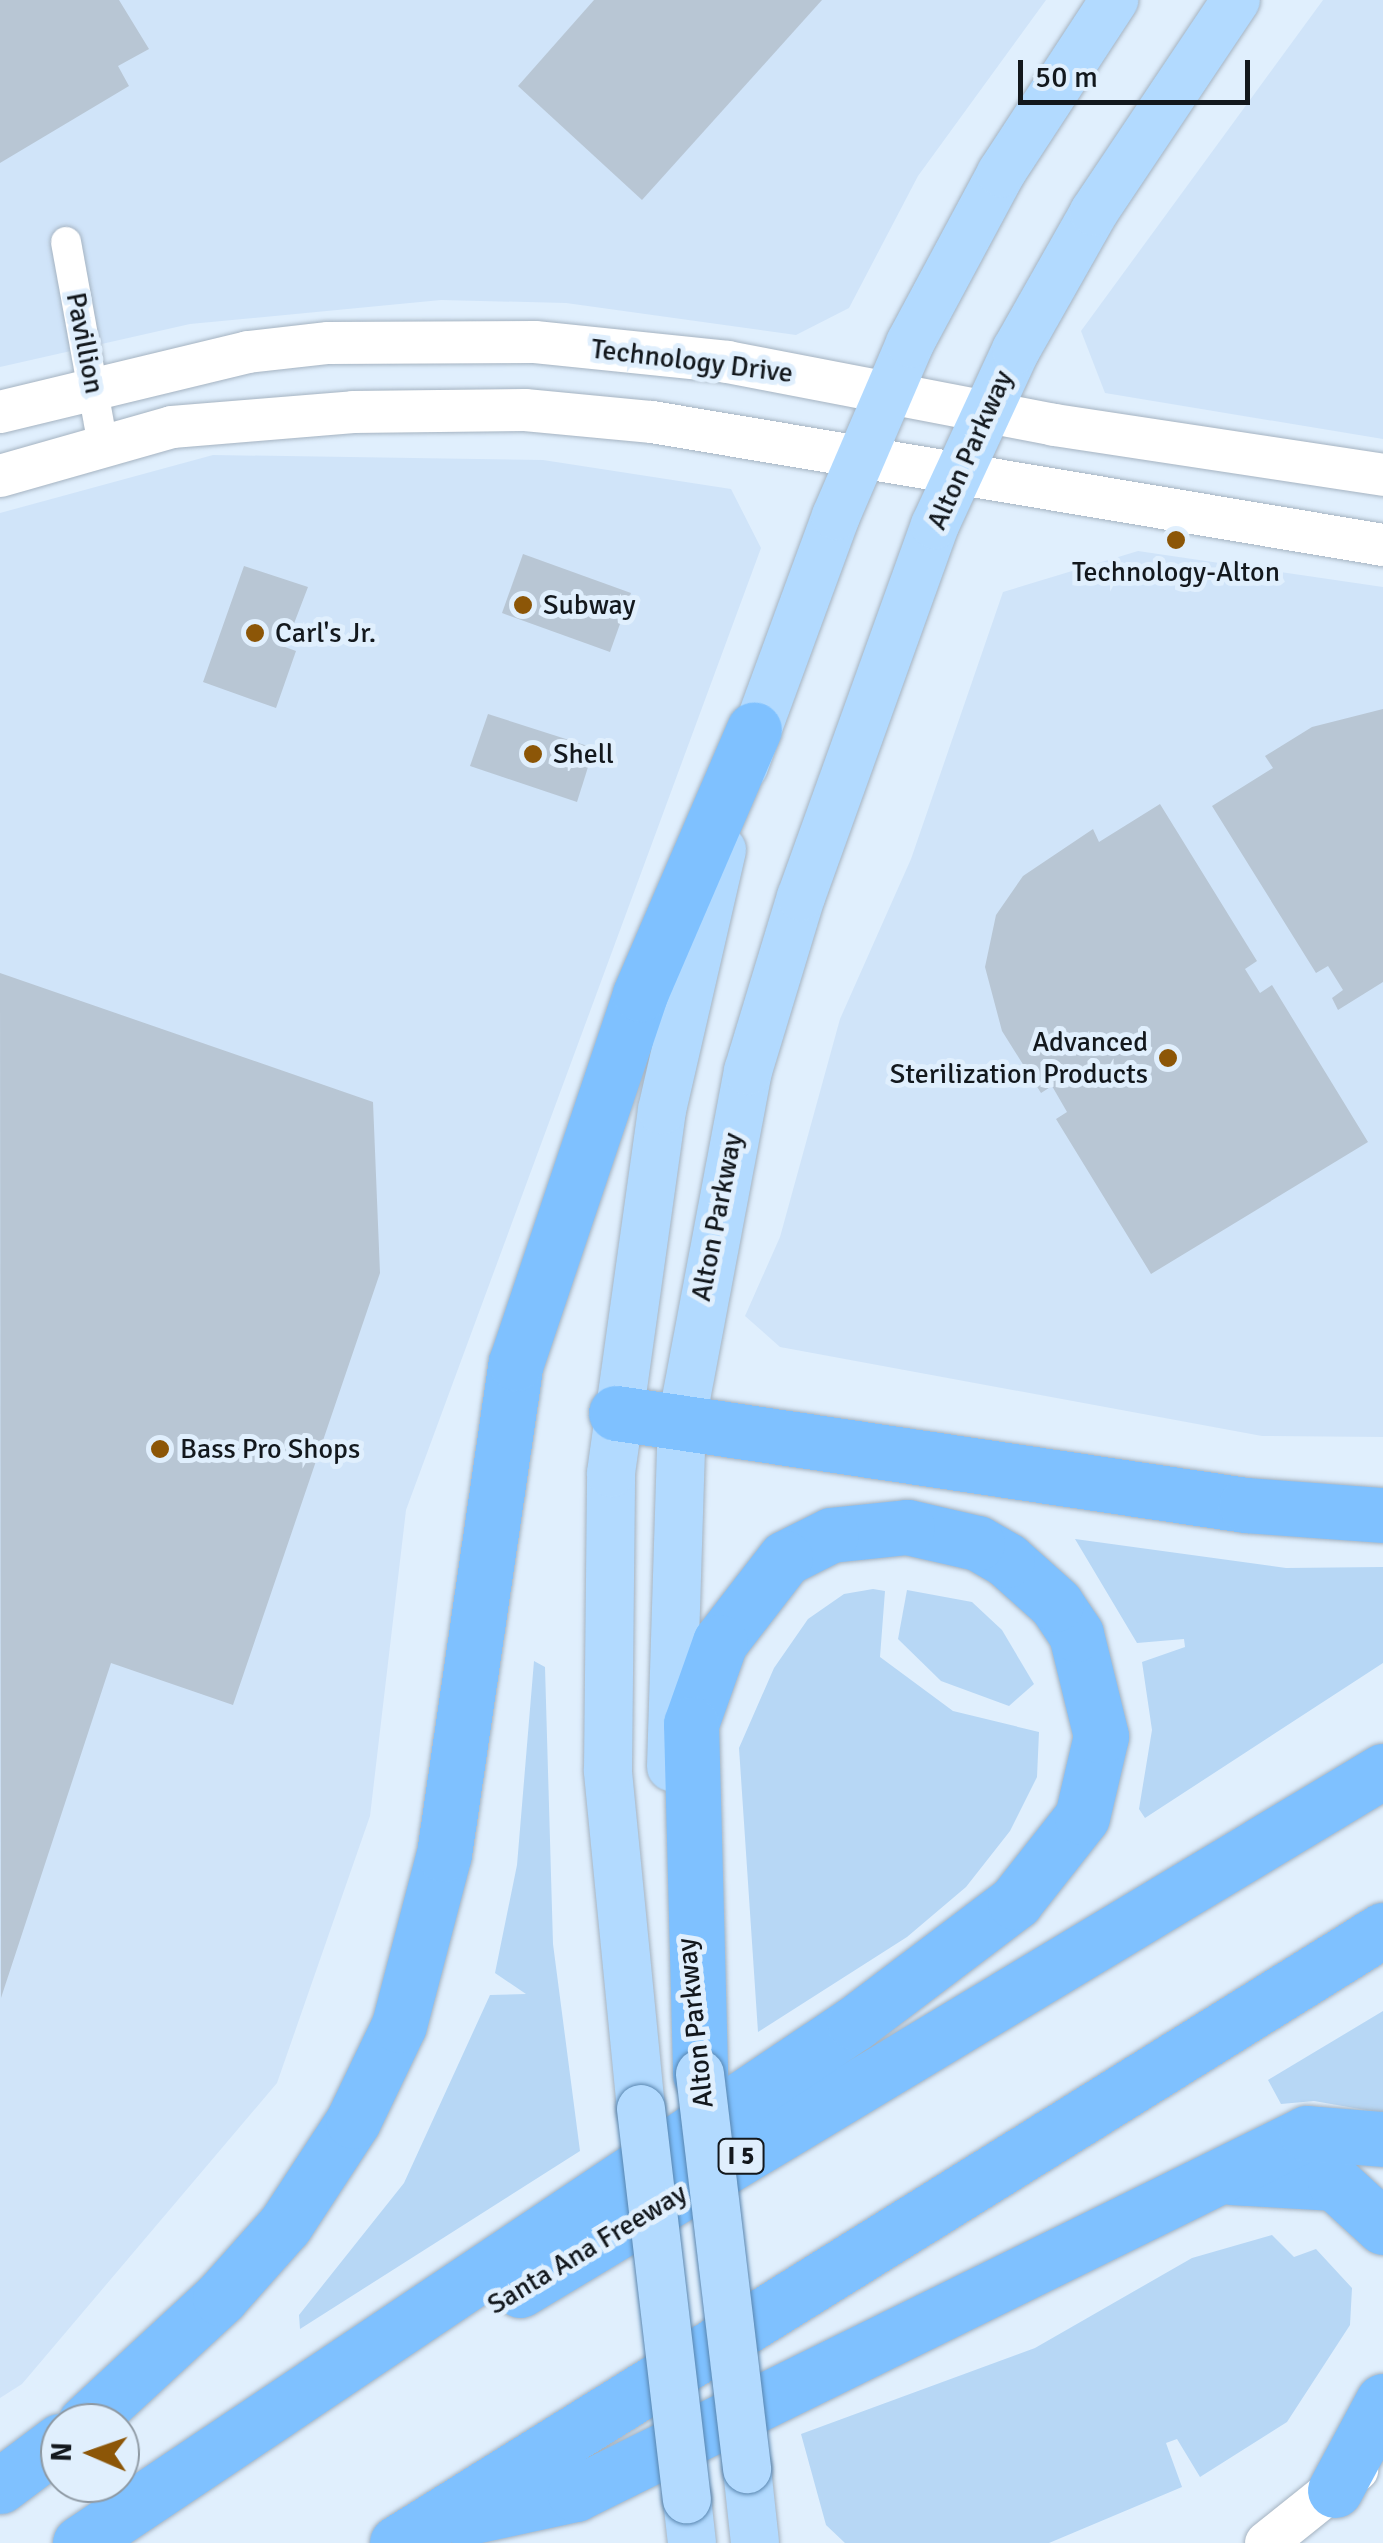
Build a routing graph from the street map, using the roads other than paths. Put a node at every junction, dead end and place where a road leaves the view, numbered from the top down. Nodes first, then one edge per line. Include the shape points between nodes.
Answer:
1 (1114, 0) edge
2 (1236, 0) edge
3 (66, 242) dead end
4 (93, 385) junction
5 (890, 390) junction
6 (0, 412) edge
7 (986, 412) junction
8 (103, 444) junction
9 (860, 458) junction
10 (958, 474) junction
11 (0, 476) edge
12 (1383, 476) edge
13 (1383, 545) edge
14 (754, 729) junction
15 (616, 1413) junction
16 (682, 1420) junction
17 (1383, 1515) edge
18 (1383, 1771) edge
19 (1383, 1930) edge
20 (700, 2074) junction
21 (1383, 2139) edge
22 (1213, 2178) junction
23 (1383, 2227) edge
24 (1383, 2401) edge
25 (107, 2403) edge
26 (1383, 2446) edge
27 (40, 2457) edge
28 (0, 2486) edge
29 (1335, 2490) junction
30 (690, 2521) edge
31 (410, 2535) edge
32 (80, 2543) edge
33 (101, 2543) edge
34 (756, 2543) edge
35 (1266, 2543) edge

1 - 5 main road via 993,187
2 - 7 main road, Alton Parkway via 1094,212
3 - 4 street, Pavillion
4 - 5 street, Technology Drive via 248,352 431,340 662,353
4 - 6 street, Technology Drive
4 - 8 street, Pavillion
5 - 7 street, Technology Drive
5 - 9 main road
7 - 10 main road, Alton Parkway
7 - 12 street, Technology Drive
8 - 9 street via 172,427 477,408 652,422
8 - 11 street
9 - 10 street
9 - 14 main road
10 - 13 street
10 - 16 main road, Alton Parkway via 869,702 748,1071
14 - 15 main road via 672,1062
14 - 25 highway via 640,994 516,1363 444,1854 399,2026 353,2121 284,2224 220,2298
15 - 16 highway
15 - 30 main road, bridge via 608,1770
16 - 17 highway via 1246,1506
16 - 20 main road, Alton Parkway via 671,1765
18 - 33 highway, Santa Ana Freeway / I 5
19 - 31 highway
20 - 32 highway via 691,1724 720,1642 785,1558 831,1535 908,1527 1007,1560 1076,1634 1101,1736 1082,1816 1016,1902 883,2004
20 - 34 main road, Alton Parkway, bridge
21 - 22 highway via 1307,2134
22 - 23 highway via 1280,2174 1334,2183
22 - 31 highway via 575,2494
24 - 29 highway
26 - 29 street
27 - 28 highway
29 - 35 street

